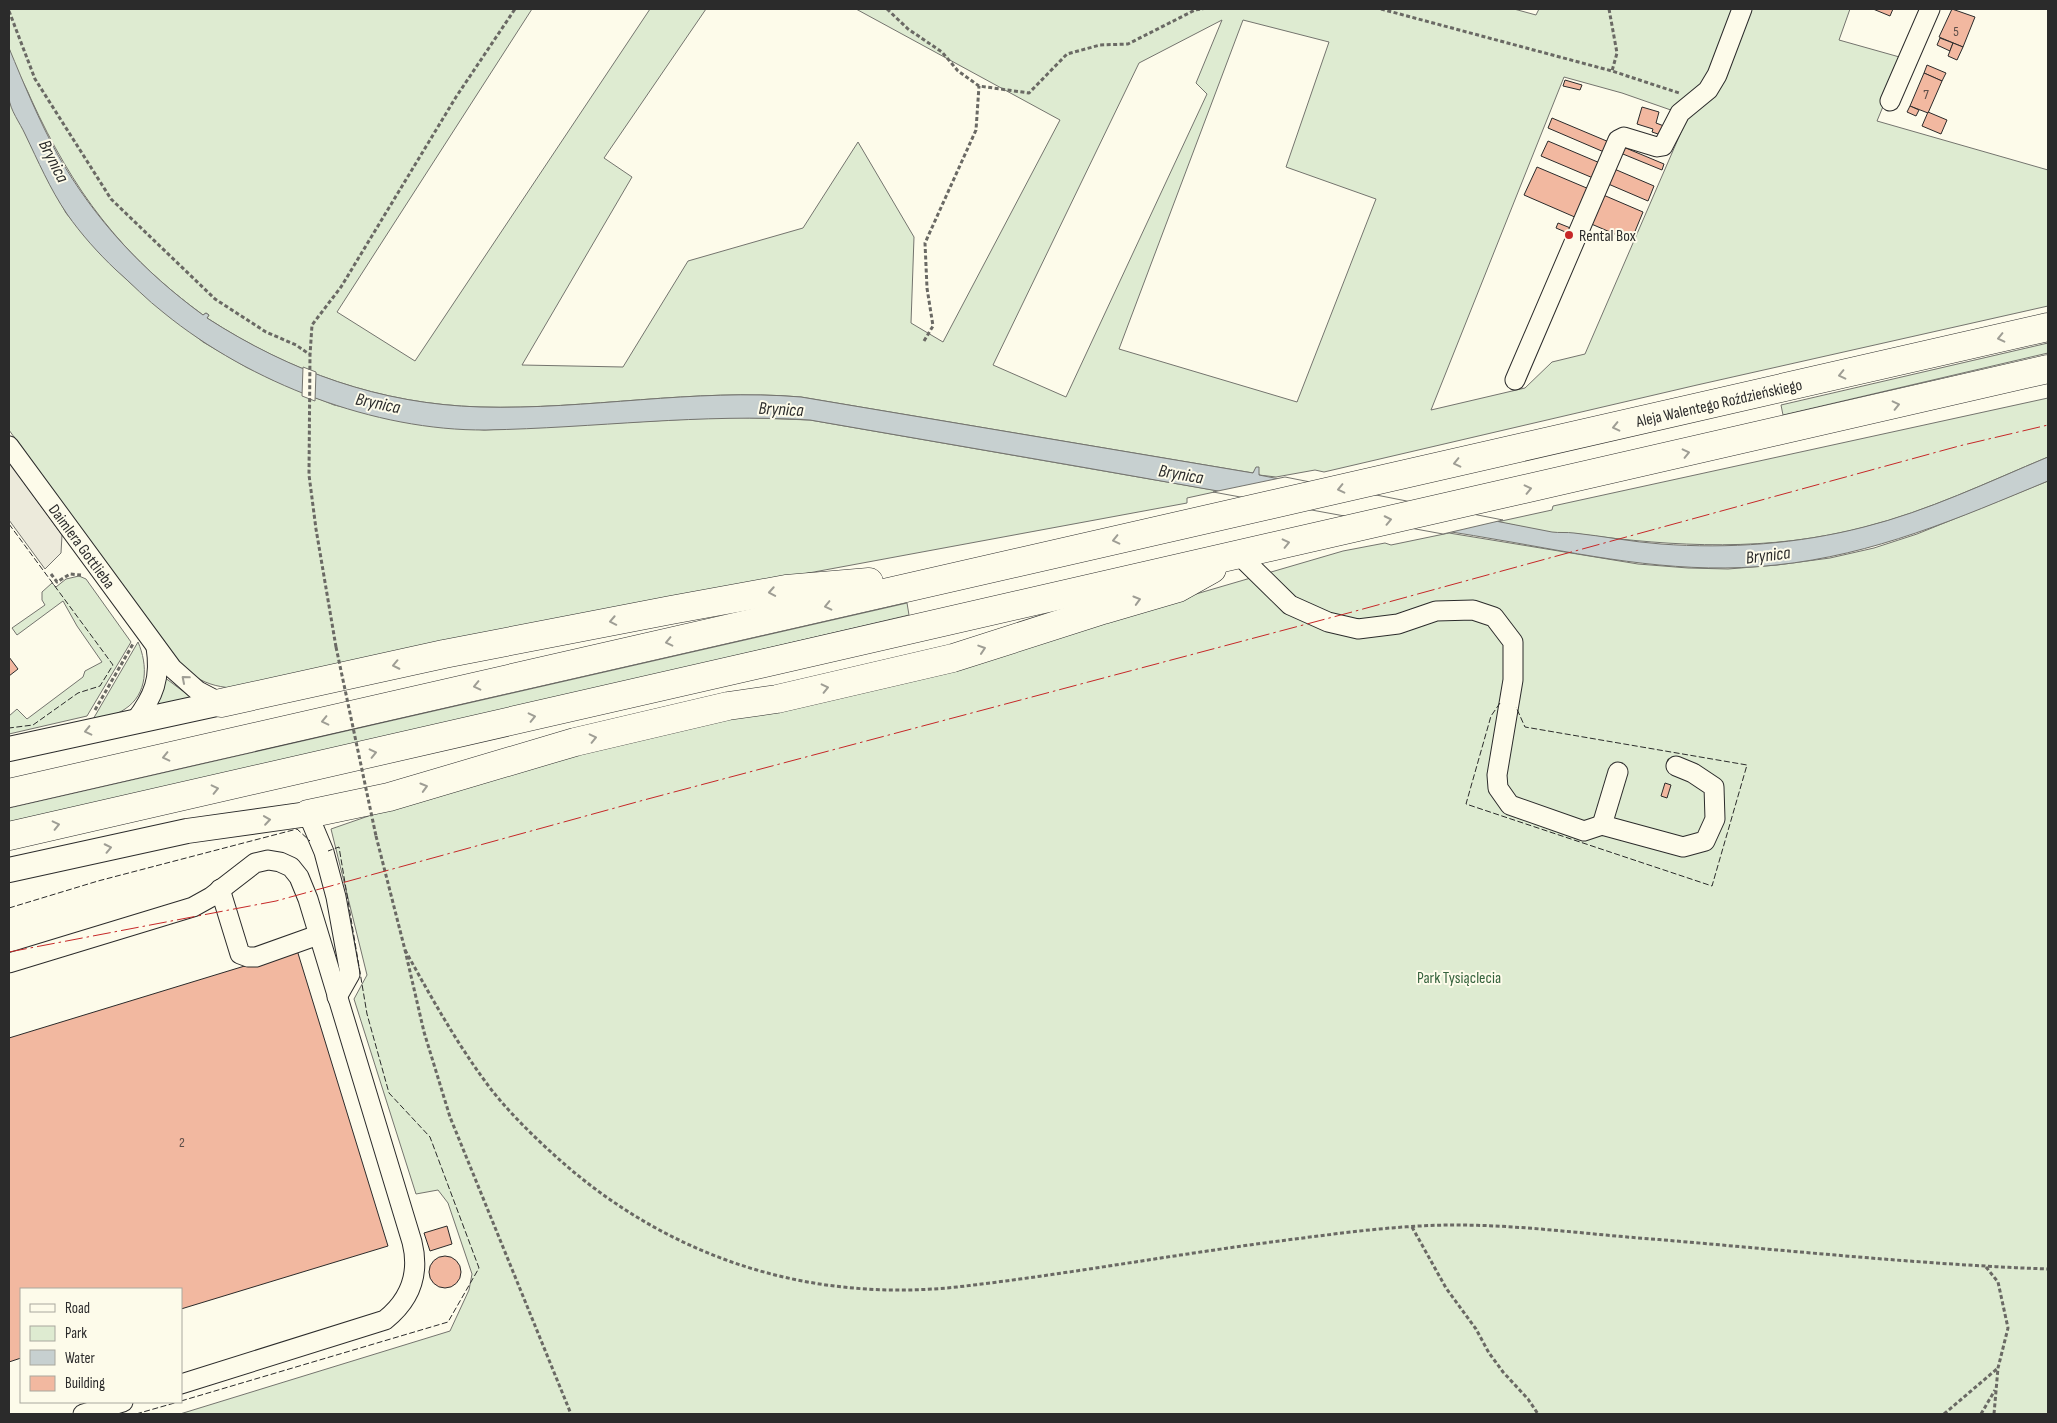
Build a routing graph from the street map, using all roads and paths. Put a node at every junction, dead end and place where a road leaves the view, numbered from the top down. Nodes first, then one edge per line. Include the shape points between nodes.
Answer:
1 (515, 9) edge
2 (887, 9) edge
3 (1203, 9) edge
4 (1381, 9) edge
5 (1609, 9) edge
6 (1742, 9) edge
7 (1930, 9) edge
8 (9, 12) edge
9 (1612, 71) junction
10 (979, 86) junction
11 (1695, 101) junction
12 (1890, 101) dead end
13 (2048, 327) edge
14 (924, 341) dead end
15 (310, 354) junction
16 (2048, 369) edge
17 (1515, 380) dead end
18 (9, 446) edge
19 (1238, 554) junction
20 (978, 572) junction
21 (51, 574) dead end
22 (85, 576) dead end
23 (134, 642) dead end
24 (156, 647) junction
25 (221, 703) junction
26 (94, 710) dead end
27 (135, 721) junction
28 (9, 749) edge
29 (1676, 766) dead end
30 (1618, 772) dead end
31 (9, 793) edge
32 (308, 814) junction
33 (1602, 825) junction
34 (9, 836) edge
35 (9, 870) edge
36 (220, 889) junction
37 (318, 935) junction
38 (406, 950) junction
39 (9, 963) edge
40 (337, 996) junction
41 (1412, 1227) junction
42 (1986, 1267) junction
43 (2048, 1269) edge
44 (1998, 1368) junction
45 (182, 1384) edge
46 (1997, 1388) junction
47 (120, 1403) edge
48 (83, 1414) edge
49 (571, 1414) edge
50 (1538, 1414) edge
51 (1944, 1414) edge
52 (1982, 1414) edge
53 (1994, 1414) edge

1 - 15 path via 456,97 341,286 312,325
2 - 10 path
3 - 10 path via 1128,44 1100,45 1067,54 1029,93
4 - 9 path
5 - 9 path via 1617,54
6 - 11 street via 1717,75 1708,90
7 - 12 street
8 - 15 path via 36,79 111,199 214,299 266,332
9 - 11 path
10 - 14 path via 976,130 925,243 933,326
11 - 17 street via 1680,113 1662,146 1624,138 1618,140
13 -> 20 highway, Aleja Walentego Roździeńskiego
15 - 38 path, bridge via 309,475 316,529 336,647 376,836
19 -> 16 highway
18 - 24 street, Daimlera Gottlieba
32 -> 19 highway via 389,797 584,740 953,658 1178,588
19 - 33 street via 1290,605 1328,622 1358,629 1398,624 1436,611 1474,610 1494,617 1513,642 1513,680 1497,774 1498,788 1510,805 1584,831
34 -> 19 highway
20 -> 25 highway via 786,589 444,654
20 -> 31 highway
21 - 22 path via 57,582 70,574
23 - 26 path
25 -> 24 street, Daimlera Gottlieba via 198,691 172,668
24 - 27 street via 157,682
25 - 27 main road
27 -> 28 main road
29 - 33 street via 1714,787 1715,819 1705,841 1683,847
30 - 33 street
35 -> 32 main road via 187,831
32 - 40 street via 324,852 336,897 350,974
36 - 37 street via 240,954 256,957
36 - 37 street via 255,863 280,862 299,877
36 - 39 street via 193,907
37 - 40 street
38 - 41 path via 445,1022 491,1090 576,1175 657,1230 708,1254 764,1272 873,1290 954,1287 1265,1242
38 - 49 path via 424,1032 450,1117
40 - 45 street via 414,1249 412,1286 406,1299 385,1320
41 - 42 path via 1458,1225 1546,1230
41 - 50 path via 1446,1288 1489,1353
42 - 43 path
42 - 44 path via 1998,1282 2008,1328
44 - 46 path
44 - 51 path
46 - 52 path
46 - 53 path
47 - 48 street

